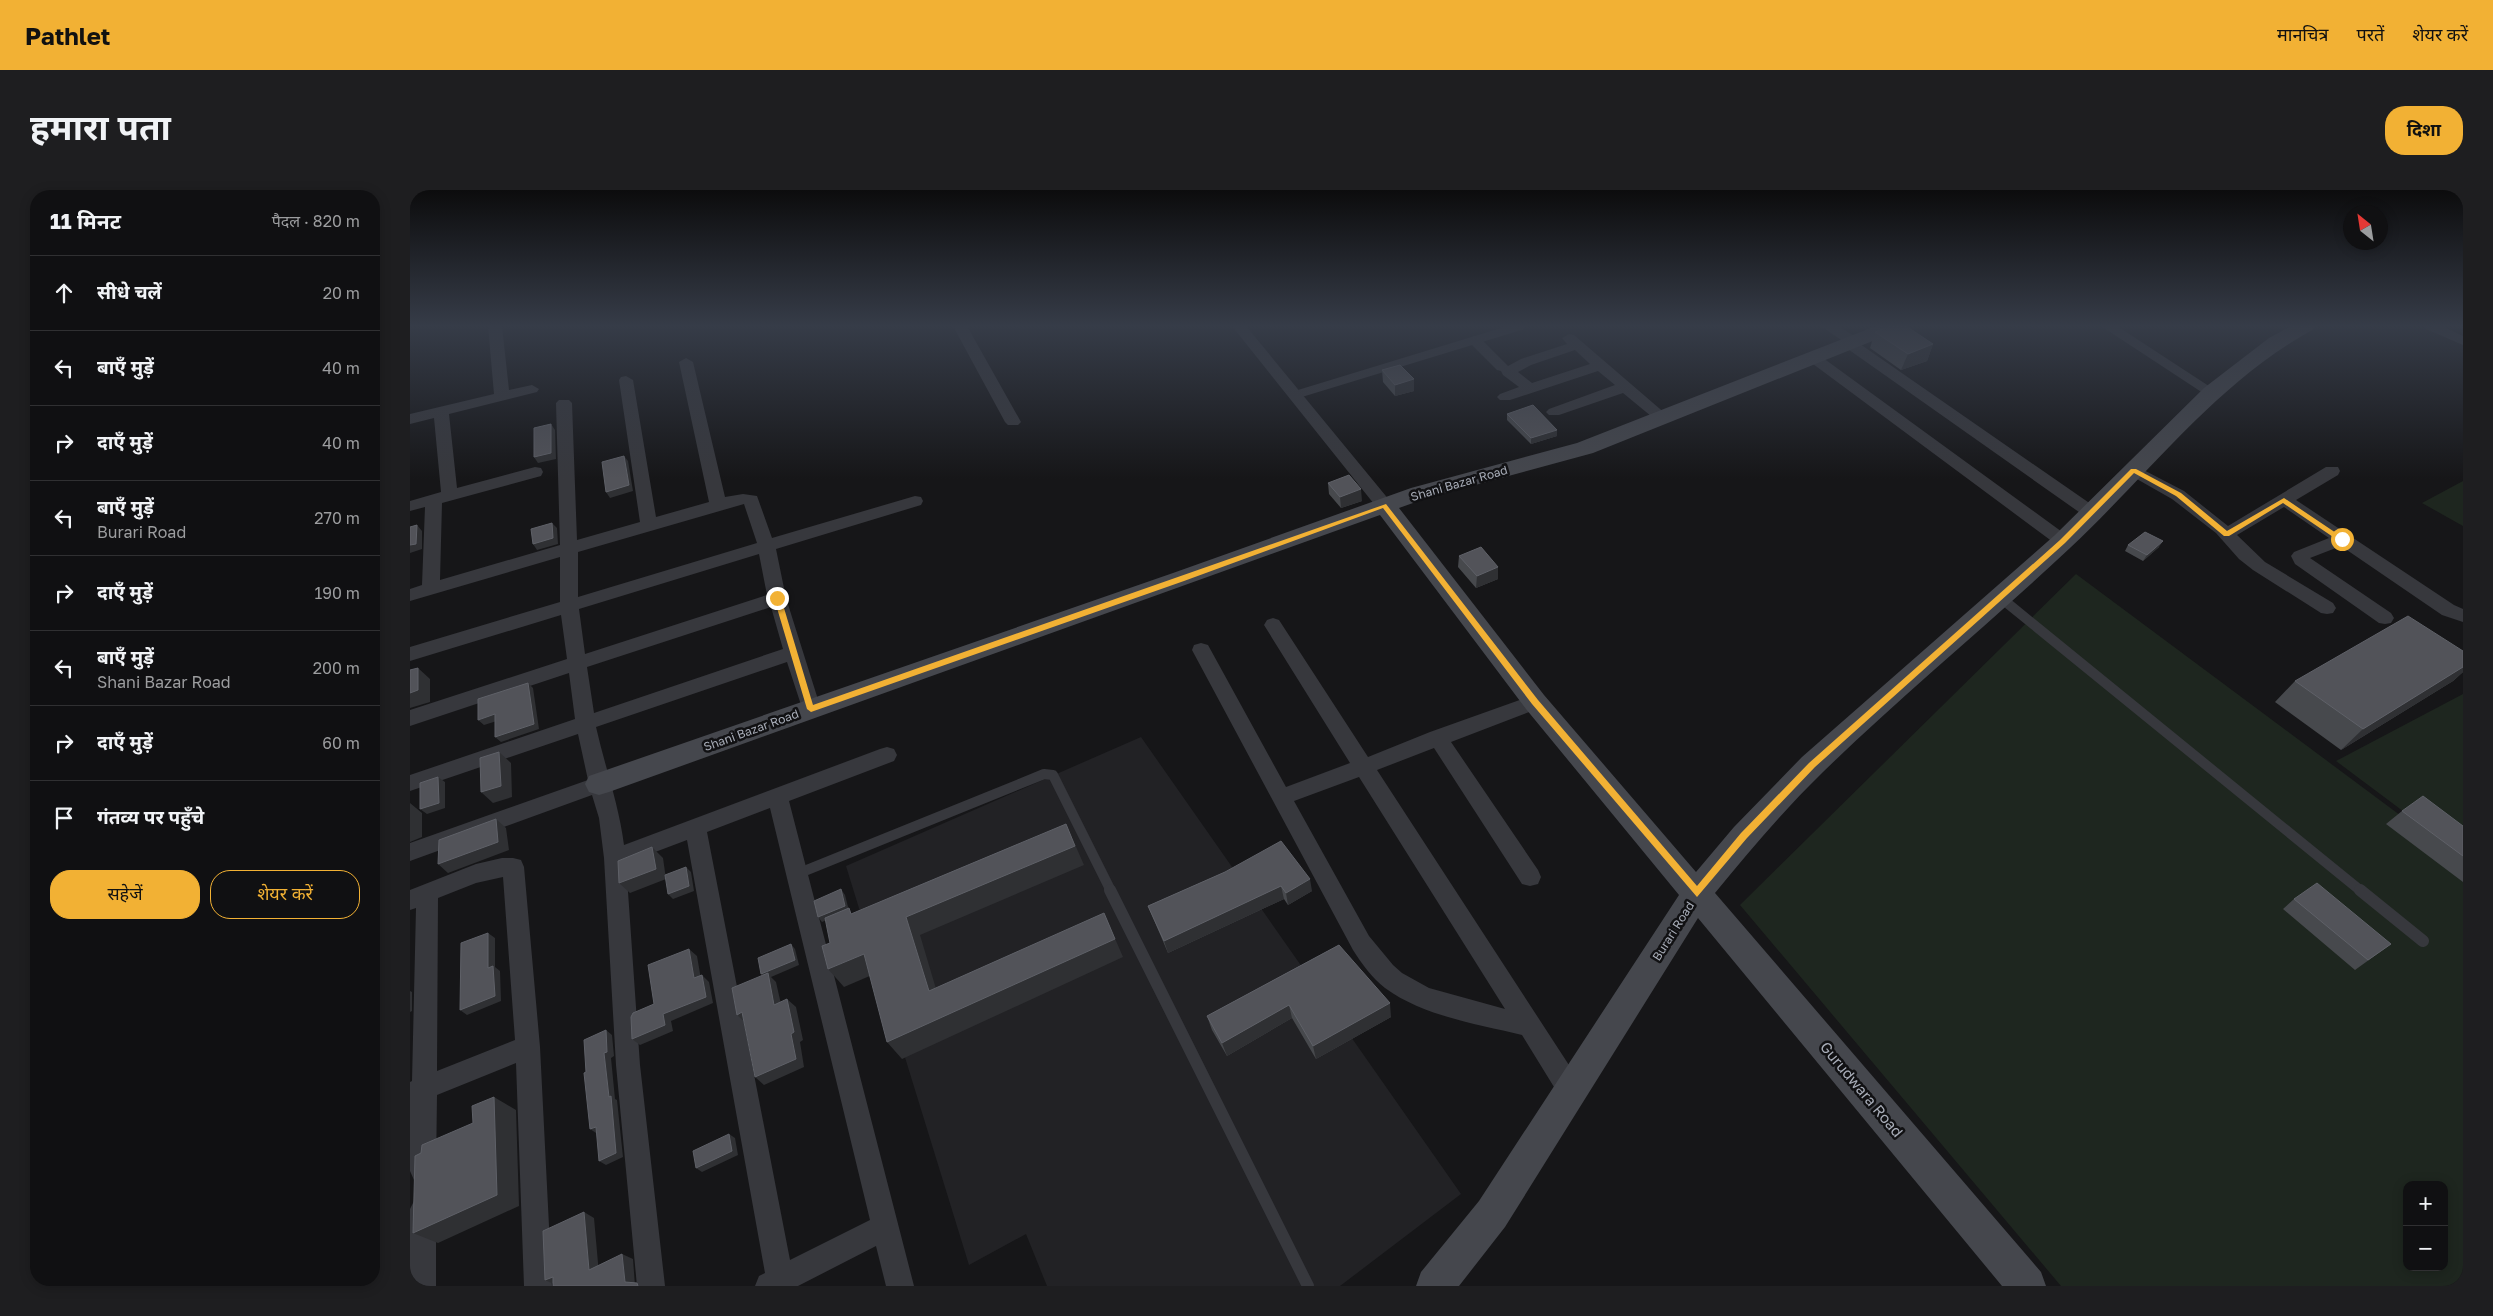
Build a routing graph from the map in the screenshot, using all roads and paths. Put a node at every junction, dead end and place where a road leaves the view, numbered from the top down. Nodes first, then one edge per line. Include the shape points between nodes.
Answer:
1 (500, 377) edge
2 (689, 377) edge
3 (988, 377) edge
4 (1281, 377) edge
5 (1353, 377) edge
6 (1515, 377) edge
7 (1563, 377) edge
8 (1615, 377) edge
9 (1765, 377) edge
10 (1840, 377) edge
11 (1900, 377) edge
12 (2188, 377) edge
13 (2230, 377) edge
14 (626, 380) dead end
15 (1626, 387) junction
16 (532, 388) dead end
17 (1529, 388) junction
18 (2211, 392) junction
19 (1295, 395) junction
20 (502, 396) junction
21 (1504, 397) dead end
22 (564, 403) dead end
23 (441, 412) junction
24 (1554, 412) dead end
25 (1662, 418) junction
26 (410, 420) edge
27 (1013, 422) dead end
28 (2134, 470) junction
29 (2332, 471) dead end
30 (536, 472) dead end
31 (442, 497) junction
32 (915, 500) dead end
33 (2284, 500) junction
34 (718, 505) junction
35 (1384, 505) junction
36 (410, 506) edge
37 (2092, 512) junction
38 (649, 525) junction
39 (2227, 534) junction
40 (2342, 539) junction
41 (2063, 541) junction
42 (766, 545) junction
43 (569, 548) junction
44 (431, 589) junction
45 (410, 595) edge
46 (777, 598) junction
47 (2001, 598) junction
48 (569, 605) junction
49 (2327, 608) dead end
50 (2463, 616) edge
51 (2385, 618) dead end
52 (1273, 625) dead end
53 (1200, 650) dead end
54 (793, 653) junction
55 (410, 654) edge
56 (578, 663) junction
57 (1535, 702) junction
58 (811, 709) junction
59 (410, 718) edge
60 (586, 725) junction
61 (1436, 737) junction
62 (887, 756) dead end
63 (1363, 765) junction
64 (410, 783) edge
65 (599, 784) junction
66 (778, 797) junction
67 (1283, 797) junction
68 (694, 828) junction
69 (410, 852) edge
70 (615, 858) junction
71 (797, 874) junction
72 (1530, 878) dead end
73 (1697, 893) junction
74 (418, 896) edge
75 (2423, 941) dead end
76 (1530, 1026) junction
77 (528, 1047) junction
78 (417, 1091) edge
79 (1571, 1091) junction
80 (884, 1227) junction
81 (776, 1284) edge
82 (422, 1286) edge
83 (538, 1286) edge
84 (651, 1286) edge
85 (900, 1286) edge
86 (1308, 1286) edge
87 (1434, 1286) edge
88 (2027, 1286) edge

1 - 20 street
2 - 34 street
3 - 27 street
4 - 19 street
5 - 19 lane
6 - 17 street
7 - 17 street
8 - 15 street
9 - 25 street, Shani Bazar Road
10 - 41 street
11 - 37 street
12 - 18 street
13 - 18 street, Burari Road
14 - 38 street
15 - 24 street
15 - 25 street
16 - 20 street
17 - 21 street
18 - 28 street, Burari Road
19 - 35 street
20 - 23 street
22 - 43 street
23 - 26 street
23 - 31 street
25 - 35 street, Shani Bazar Road via 1585,448
28 - 37 street, Burari Road
28 - 39 street via 2178,495
29 - 33 street
30 - 31 street
31 - 36 street
31 - 44 street
32 - 42 street
33 - 39 street
33 - 40 street
34 - 38 street
34 - 42 street via 751,500
35 - 57 street, Gurudwara Road
35 - 58 street, Shani Bazar Road
37 - 41 street, Burari Road
38 - 43 street
39 - 49 street via 2259,566
40 - 50 street via 2448,610
40 - 51 street via 2300,556 2301,560
41 - 47 street, Burari Road
42 - 46 street
42 - 48 street
43 - 44 street
43 - 48 street
44 - 45 street
46 - 54 street
46 - 56 street
47 - 73 street, Burari Road via 1812,765 1744,836
47 - 75 lane
48 - 55 street
48 - 56 street
52 - 63 street
53 - 67 street
54 - 58 street
54 - 60 street
56 - 59 street
56 - 60 street
57 - 61 street
57 - 73 street, Gurudwara Road
58 - 65 street, Shani Bazar Road
60 - 64 street
60 - 65 street
61 - 63 street
61 - 72 street
62 - 66 street
63 - 67 street
63 - 76 street
65 - 69 street
65 - 70 street via 610,818
66 - 68 street
66 - 71 street
67 - 76 street via 1361,943 1378,966 1395,981 1429,998
68 - 70 street
68 - 81 street
70 - 84 street via 628,1065
71 - 80 street
71 - 86 lane via 1032,778 1053,775
73 - 79 street, Burari Road
73 - 88 street, Gurudwara Road
74 - 77 street via 489,870 513,867
74 - 78 street
76 - 79 street
77 - 78 street
77 - 83 street
78 - 82 street
79 - 87 street, Burari Road via 1492,1214
80 - 81 street
80 - 85 street

